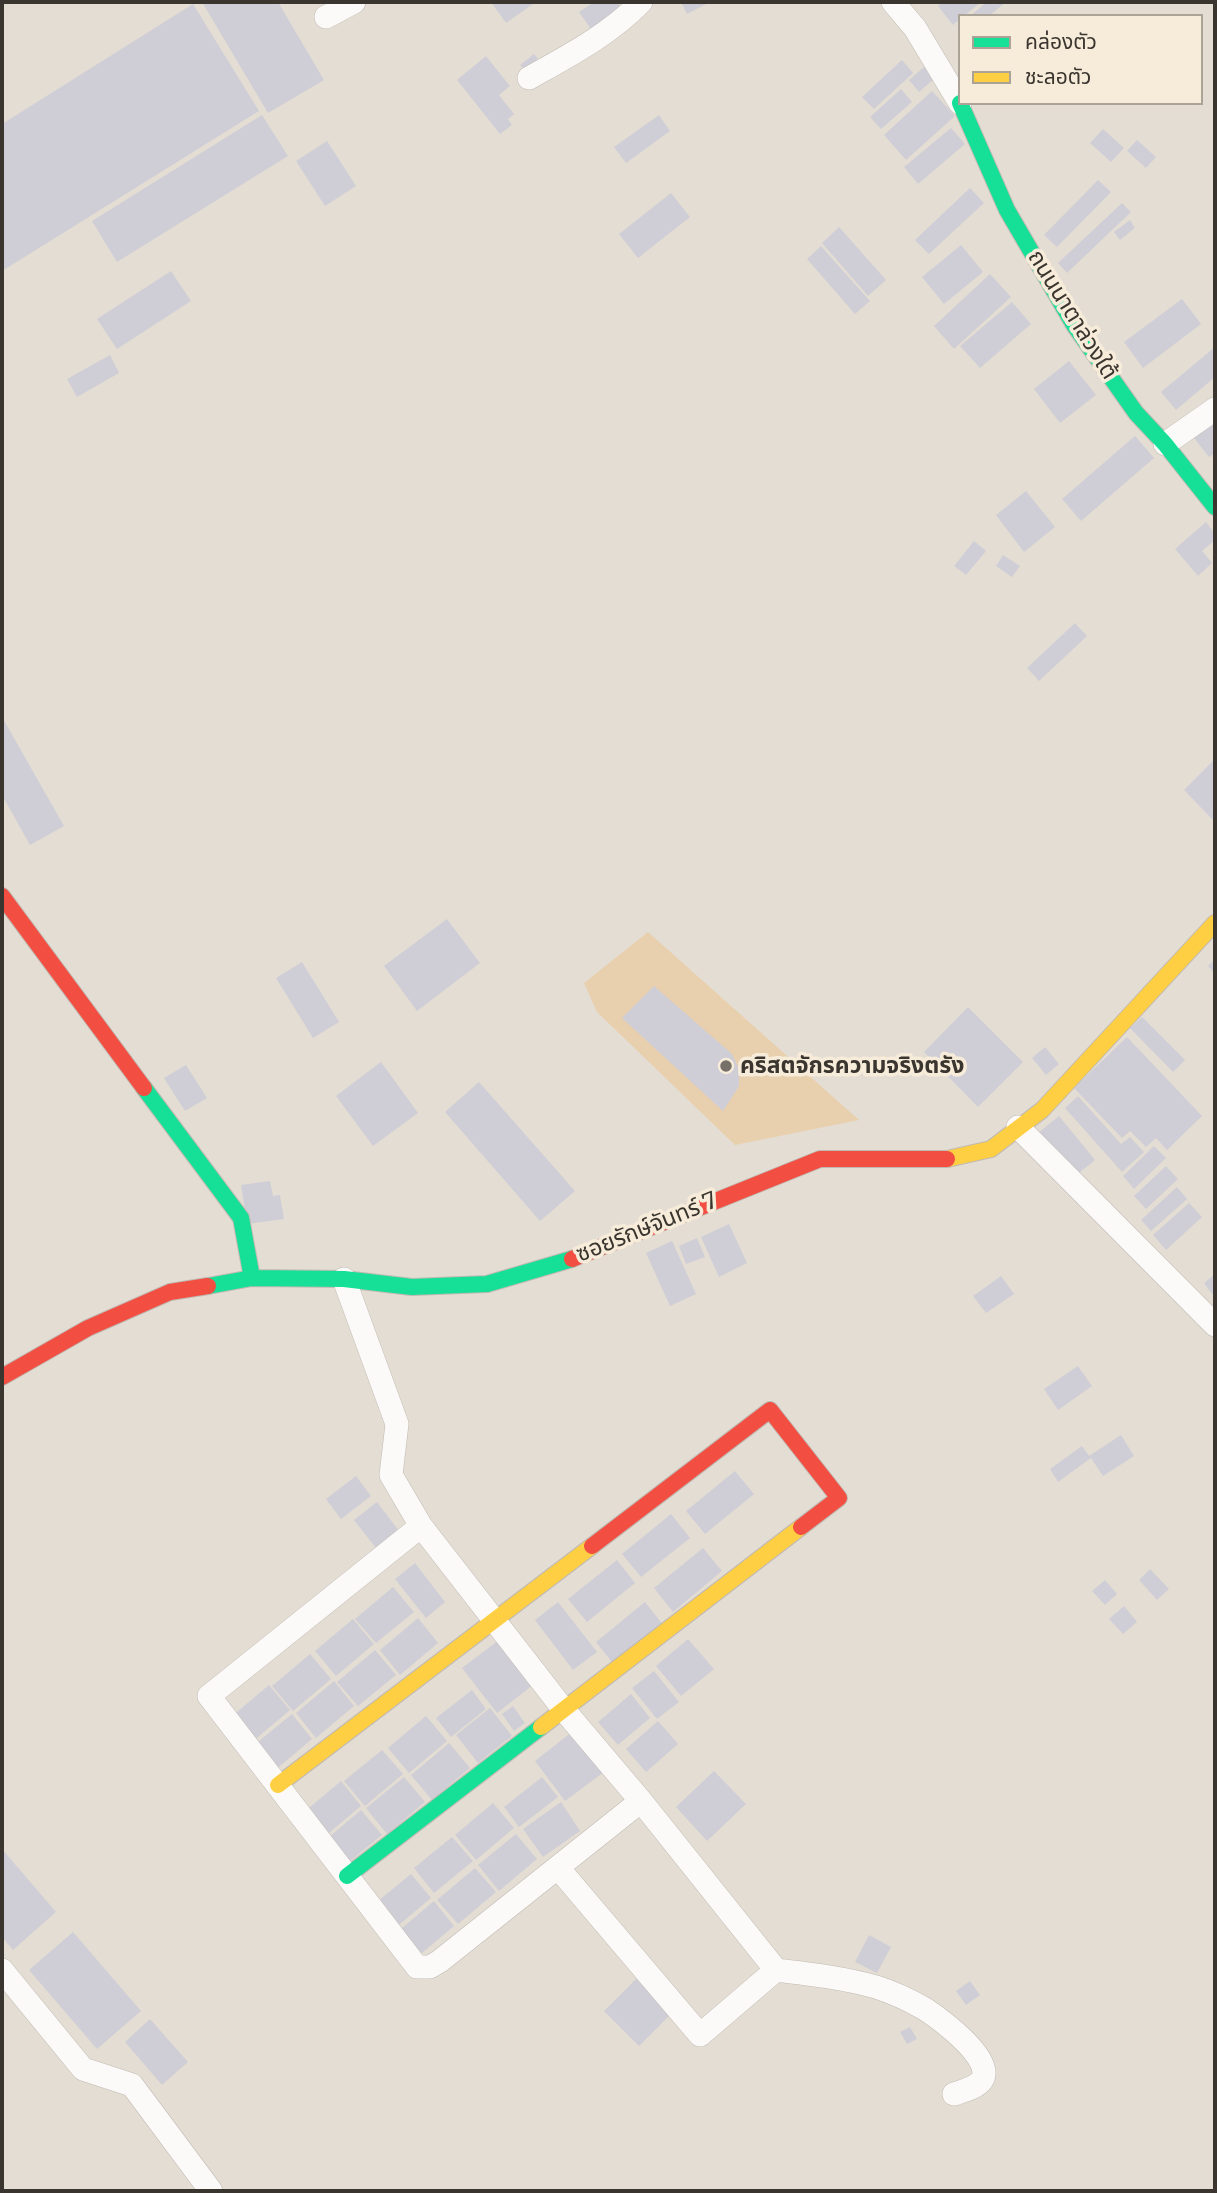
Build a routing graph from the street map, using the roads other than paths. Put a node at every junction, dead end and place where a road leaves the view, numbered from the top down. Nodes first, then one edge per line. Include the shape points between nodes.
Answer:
1 (354, 2) edge
2 (640, 2) edge
3 (893, 2) edge
4 (326, 17) dead end
5 (529, 78) dead end
6 (958, 100) edge
7 (961, 105) edge
8 (1215, 409) edge
9 (1165, 444) junction
10 (1215, 507) edge
11 (2, 896) edge
12 (1215, 923) edge
13 (1018, 1127) junction
14 (252, 1278) junction
15 (344, 1279) junction
16 (1215, 1325) edge
17 (2, 1377) edge
18 (421, 1526) junction
19 (494, 1620) junction
20 (565, 1710) junction
21 (278, 1785) junction
22 (641, 1801) junction
23 (559, 1869) junction
24 (347, 1876) junction
25 (2, 1970) edge
26 (776, 1970) junction
27 (954, 2094) dead end
28 (211, 2191) edge

1 - 4 street
2 - 5 street via 586,46
3 - 6 street, ถนนนาตาล่วงใต้ via 915,28
7 - 9 street, ถนนนาตาล่วงใต้ via 1007,210 1074,326 1136,413
8 - 9 street
9 - 10 street, ถนนนาตาล่วงใต้
11 - 14 street via 241,1218
12 - 13 street, ซอยรักษ์จันทร์ 7 via 1042,1110
13 - 15 street, ซอยรักษ์จันทร์ 7 via 990,1149 950,1159 820,1160 565,1262 487,1284 412,1287
13 - 16 street
14 - 15 street, ซอยรักษ์จันทร์ 7
14 - 17 street, ซอยรักษ์จันทร์ 7 via 170,1292 88,1328
15 - 18 street via 397,1424 391,1475
18 - 19 street
18 - 21 street via 209,1696
19 - 20 street
19 - 20 street via 770,1410 839,1498
19 - 21 street
20 - 22 street
20 - 24 street
21 - 24 street
22 - 23 street
22 - 26 street
23 - 24 street via 430,1967 417,1967
23 - 26 street via 700,2035
25 - 28 street via 83,2070 132,2085
26 - 27 street via 832,1976 879,1988 923,2008 954,2030 983,2066 981,2081

